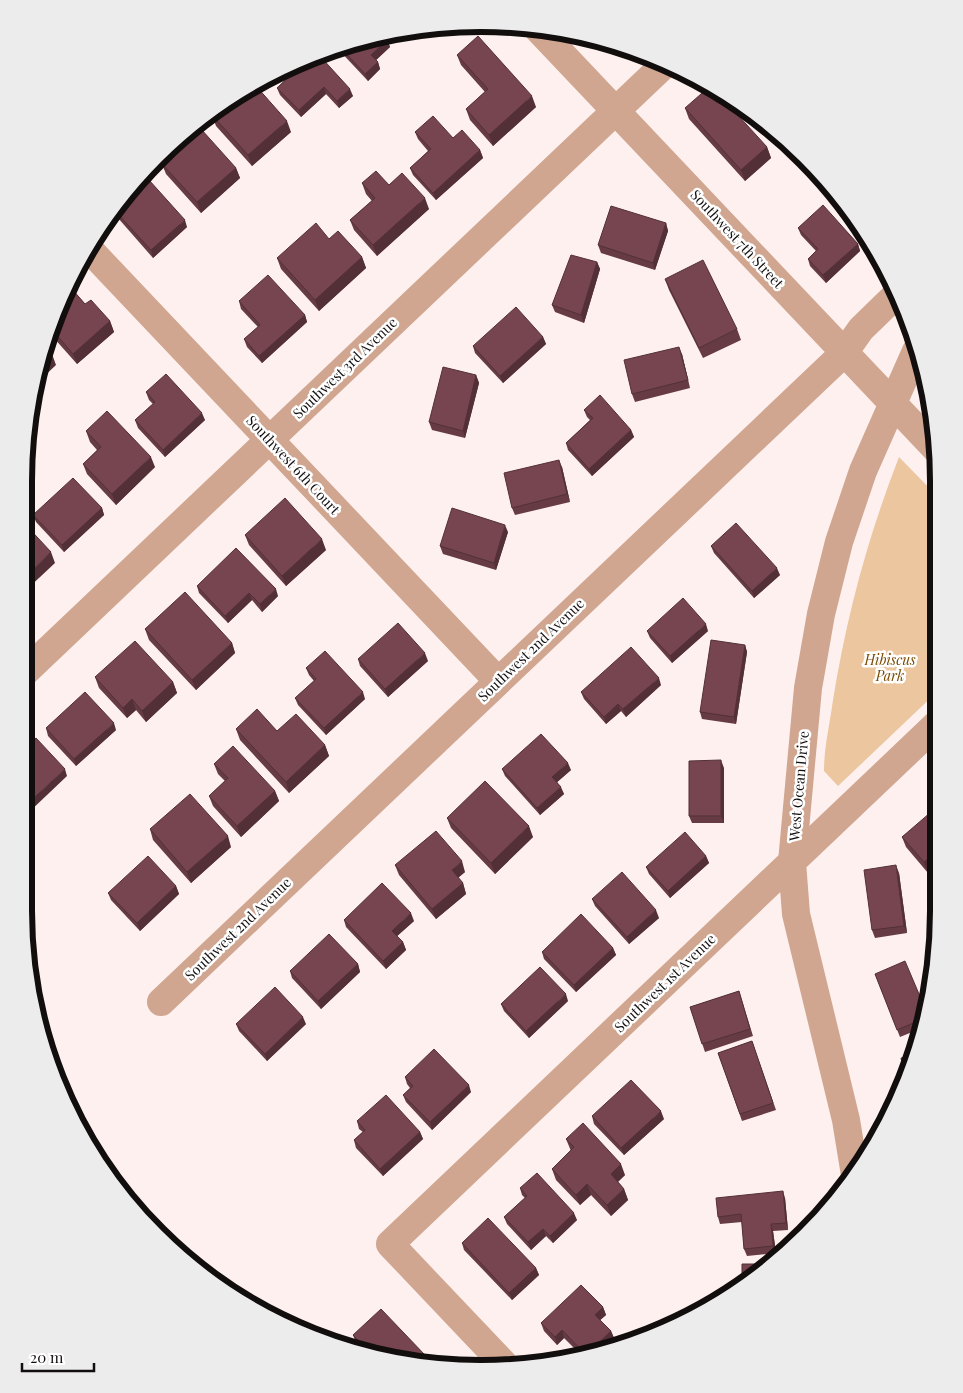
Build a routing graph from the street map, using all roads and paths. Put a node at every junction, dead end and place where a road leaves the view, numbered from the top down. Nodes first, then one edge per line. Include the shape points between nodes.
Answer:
1 (545, 37) edge
2 (659, 70) edge
3 (615, 111) junction
4 (94, 255) edge
5 (891, 300) edge
6 (844, 352) junction
7 (913, 358) edge
8 (892, 402) junction
9 (269, 440) junction
10 (929, 442) edge
11 (32, 665) edge
12 (498, 681) junction
13 (930, 731) edge
14 (792, 862) junction
15 (160, 1002) dead end
16 (853, 1164) edge
17 (499, 1360) edge

1 - 3 street, Southwest 7th Street
2 - 3 street, Southwest 3rd Avenue
3 - 6 street, Southwest 7th Street
3 - 9 street, Southwest 3rd Avenue
4 - 9 street, Southwest 6th Court
5 - 6 street, Southwest 2nd Avenue via 861,329
6 - 8 street, Southwest 7th Street
6 - 12 street, Southwest 2nd Avenue
7 - 8 street
8 - 10 street, Southwest 7th Street
8 - 14 street, West Ocean Drive via 845,524 821,614 808,688
9 - 11 street, Southwest 3rd Avenue
9 - 12 street, Southwest 6th Court
12 - 15 street, Southwest 2nd Avenue
13 - 14 street, Southwest 1st Avenue
14 - 16 street, West Ocean Drive via 796,914 846,1120
14 - 17 street, Southwest 1st Avenue via 390,1244

